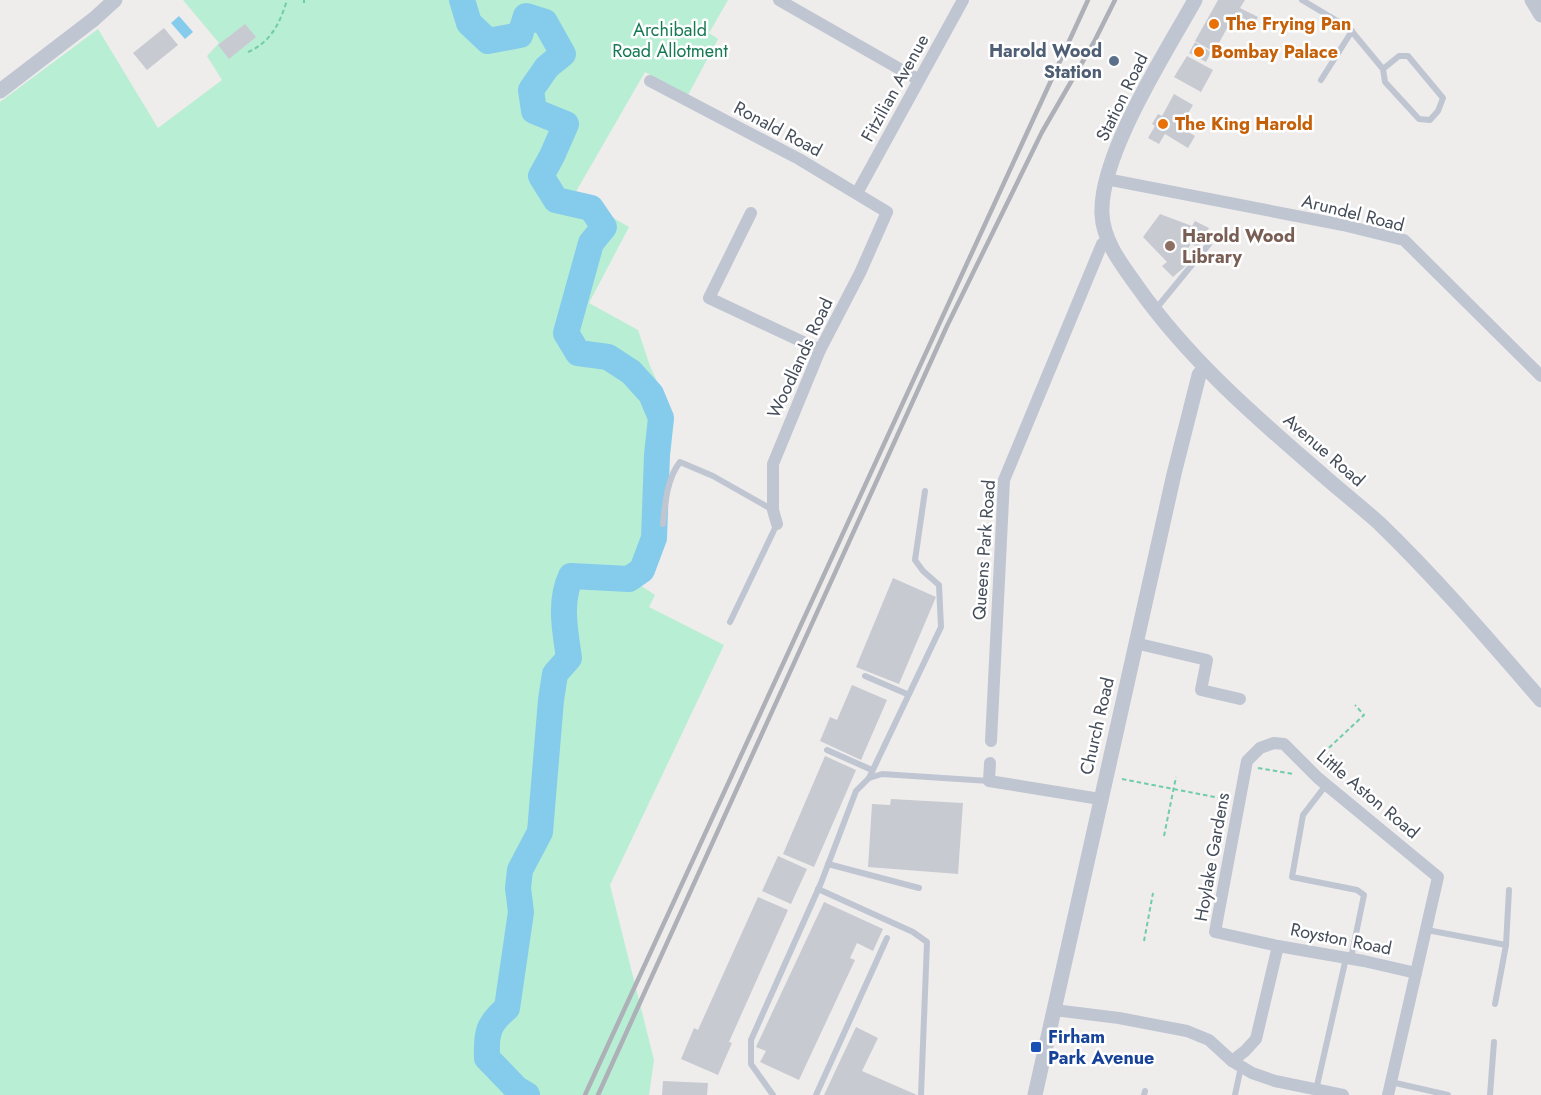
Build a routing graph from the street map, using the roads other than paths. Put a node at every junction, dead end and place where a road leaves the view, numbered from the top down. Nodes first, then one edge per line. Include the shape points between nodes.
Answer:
1 (115, 0) edge
2 (779, 0) edge
3 (963, 0) edge
4 (1195, 0) edge
5 (1302, 0) edge
6 (1532, 0) edge
7 (1541, 15) edge
8 (1352, 32) junction
9 (1383, 69) junction
10 (919, 80) junction
11 (1321, 80) dead end
12 (650, 81) dead end
13 (0, 92) edge
14 (1106, 179) junction
15 (857, 193) junction
16 (887, 212) joint
17 (752, 213) dead end
18 (1102, 216) joint
19 (1108, 240) junction
20 (1209, 244) dead end
21 (1155, 311) junction
22 (820, 350) junction
23 (1204, 368) junction
24 (1541, 376) edge
25 (925, 491) dead end
26 (773, 510) junction
27 (663, 524) dead end
28 (777, 524) joint
29 (730, 622) dead end
30 (1135, 644) junction
31 (865, 676) dead end
32 (908, 694) junction
33 (1240, 699) dead end
34 (1541, 700) edge
35 (991, 741) dead end
36 (826, 750) dead end
37 (990, 763) dead end
38 (1247, 766) joint
39 (872, 770) junction
40 (869, 778) junction
41 (989, 780) junction
42 (1322, 781) junction
43 (1100, 799) junction
44 (828, 864) junction
45 (920, 888) dead end
46 (818, 889) junction
47 (1509, 890) dead end
48 (1427, 930) junction
49 (887, 938) dead end
50 (1506, 945) junction
51 (1278, 946) junction
52 (1349, 958) junction
53 (1416, 973) junction
54 (1496, 1004) dead end
55 (1054, 1011) junction
56 (1494, 1042) dead end
57 (1237, 1064) junction
58 (1391, 1082) junction
59 (1316, 1090) junction
60 (772, 1095) edge
61 (816, 1095) edge
62 (921, 1095) edge
63 (1035, 1095) edge
64 (1235, 1095) edge
65 (1343, 1095) edge
66 (1388, 1095) edge
67 (1448, 1095) edge
68 (1490, 1095) edge

1 - 13 street
2 - 10 street
3 - 10 street, Fitzilian Avenue
4 - 14 street, Station Road via 1122,136
5 - 8 lane
6 - 7 street
8 - 9 lane
8 - 11 lane
9 - 9 lane via 1385,82 1419,119 1430,120 1443,98 1408,56 1399,56
10 - 15 street, Fitzilian Avenue
12 - 15 street, Ronald Road
14 - 18 street, Station Road
14 - 24 street, Arundel Road via 1404,240
15 - 16 street, Ronald Road
16 - 22 street, Woodlands Road
17 - 22 street via 709,298
18 - 19 street, Avenue Road
19 - 21 street, Avenue Road
19 - 35 street, Queens Park Road via 1102,244 1004,480
20 - 21 lane
21 - 23 street, Avenue Road
22 - 26 street, Woodlands Road via 773,464
23 - 30 street, Church Road via 1199,375
23 - 34 street, Avenue Road via 1377,522
25 - 32 lane via 915,560 939,585 941,627
26 - 27 lane via 680,462 666,499
26 - 28 street, Woodlands Road
28 - 29 lane
30 - 33 street via 1207,660 1201,690
30 - 43 street, Church Road
31 - 32 lane
32 - 39 lane
36 - 39 lane
37 - 41 street
38 - 42 street, Little Aston Road via 1260,748 1274,742 1284,744
38 - 51 street, Hoylake Gardens via 1215,932
39 - 40 lane
40 - 41 lane via 882,774
40 - 44 lane via 856,790
41 - 43 street
42 - 48 street, Little Aston Road via 1438,877
42 - 52 lane via 1303,815 1292,877 1357,890 1364,895
43 - 55 street, Church Road
44 - 45 lane
44 - 46 lane
46 - 60 lane via 751,1040 751,1064
46 - 62 lane via 914,932 927,942
47 - 50 lane
48 - 50 lane
48 - 53 street
49 - 61 lane
50 - 54 lane
51 - 52 street, Royston Road
51 - 57 street, Royston Road via 1256,1038
52 - 53 street, Royston Road
52 - 59 lane
53 - 58 street
55 - 57 street via 1187,1031 1209,1040
55 - 63 street, Church Road
56 - 68 lane
57 - 59 street via 1275,1081
57 - 64 lane
58 - 66 street
58 - 67 lane
59 - 65 street

